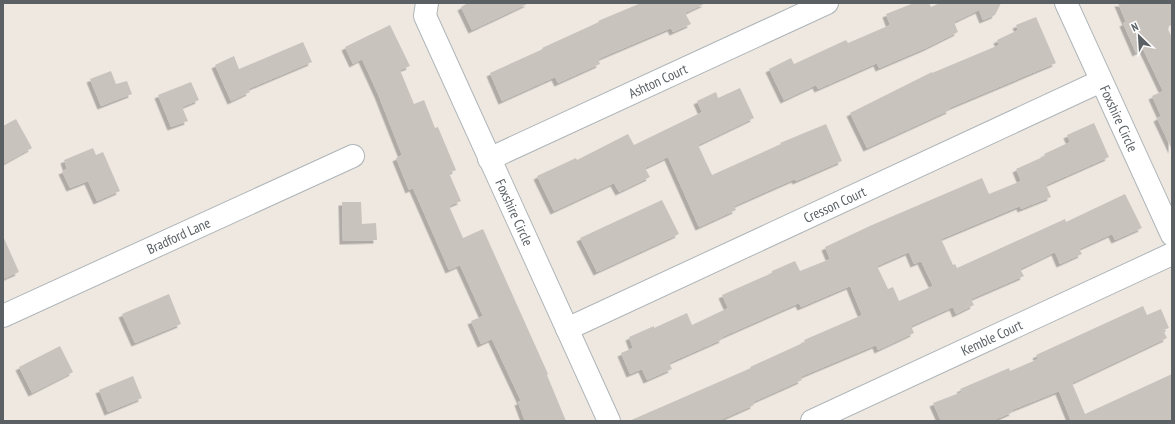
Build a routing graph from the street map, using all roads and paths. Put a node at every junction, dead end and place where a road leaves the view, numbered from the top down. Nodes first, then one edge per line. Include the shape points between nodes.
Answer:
1 (427, 3) edge
2 (827, 3) edge
3 (1066, 3) edge
4 (1101, 81) junction
5 (353, 156) dead end
6 (489, 159) junction
7 (1172, 235) edge
8 (1172, 254) edge
9 (3, 316) edge
10 (567, 329) junction
11 (609, 421) edge
12 (812, 421) edge

1 - 6 street, Foxshire Circle via 425,16
2 - 6 street, Ashton Court
3 - 4 street, Foxshire Circle
4 - 7 street, Foxshire Circle
4 - 10 street, Cresson Court
5 - 9 street, Bradford Lane
6 - 10 street, Foxshire Circle
8 - 12 street, Kemble Court
10 - 11 street, Foxshire Circle

